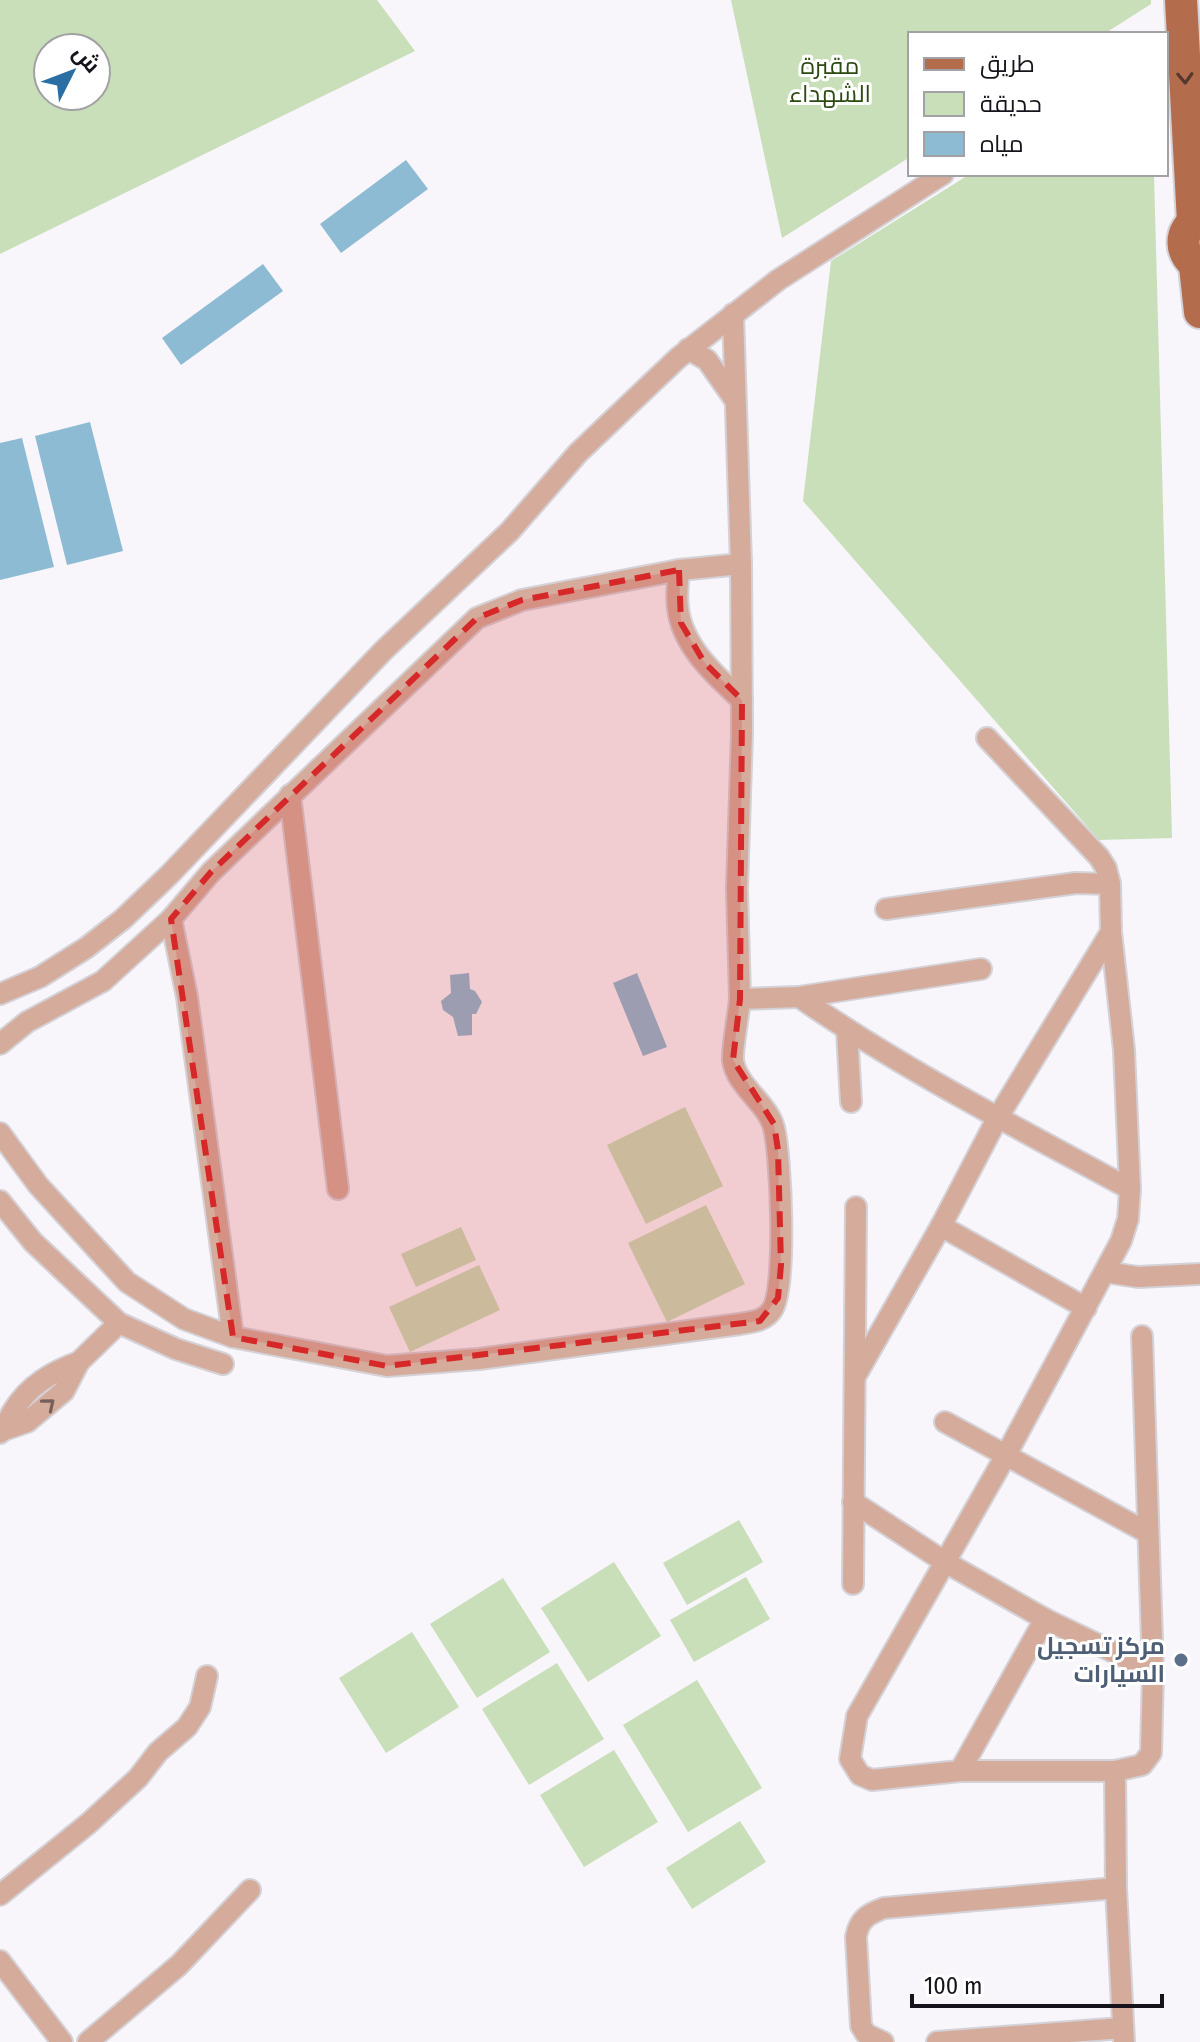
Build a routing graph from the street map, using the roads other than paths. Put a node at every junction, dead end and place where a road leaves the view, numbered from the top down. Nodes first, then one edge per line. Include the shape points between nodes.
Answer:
1 (1177, 21) edge
2 (940, 176) edge
3 (1196, 220) edge
4 (1198, 266) edge
5 (1200, 312) edge
6 (733, 314) junction
7 (688, 349) junction
8 (735, 400) junction
9 (741, 564) junction
10 (679, 570) junction
11 (742, 700) junction
12 (987, 738) dead end
13 (290, 795) junction
14 (1110, 884) junction
15 (886, 909) dead end
16 (171, 919) junction
17 (1111, 932) junction
18 (981, 969) dead end
19 (0, 994) edge
20 (799, 997) junction
21 (740, 999) junction
22 (847, 1031) junction
23 (0, 1044) edge
24 (851, 1102) dead end
25 (998, 1117) junction
26 (0, 1133) edge
27 (338, 1189) dead end
28 (1130, 1189) junction
29 (0, 1201) edge
30 (856, 1207) dead end
31 (941, 1226) junction
32 (1105, 1272) junction
33 (1200, 1274) edge
34 (1086, 1308) junction
35 (119, 1323) junction
36 (1142, 1336) dead end
37 (233, 1337) junction
38 (223, 1364) dead end
39 (856, 1375) junction
40 (945, 1422) dead end
41 (2, 1432) edge
42 (1005, 1457) junction
43 (853, 1502) junction
44 (1148, 1533) junction
45 (945, 1562) junction
46 (853, 1584) dead end
47 (1045, 1619) junction
48 (1153, 1671) junction
49 (207, 1676) dead end
50 (960, 1771) junction
51 (1115, 1771) junction
52 (1116, 1888) junction
53 (250, 1890) dead end
54 (0, 1895) edge
55 (0, 1961) edge
56 (1124, 2035) edge
57 (62, 2042) edge
58 (88, 2042) edge
59 (883, 2042) edge
60 (937, 2042) edge

1 -> 3 main road
2 - 6 street
3 - 4 main road via 1183,244 1186,257
4 - 5 main road
6 - 7 street
6 - 8 street
7 - 8 street via 707,360
7 - 19 street via 578,453 510,531 384,650 123,919 40,977
8 - 9 street
9 - 10 street
9 - 11 street
10 - 11 street via 681,623 704,662
10 - 13 street via 522,600 477,618
11 - 21 street
12 - 14 street via 1099,857
13 - 16 street
13 - 27 street
14 - 15 street via 1076,883
14 - 17 street
16 - 23 street via 103,981 27,1022
16 - 37 street via 187,997
17 - 25 street
17 - 28 street via 1124,1050
18 - 20 street
20 - 21 street
20 - 22 street
21 - 37 street via 733,1060 774,1124 778,1150 778,1298 760,1321 479,1359 387,1366
22 - 24 street
22 - 25 street
25 - 28 street
25 - 31 street
26 - 37 street via 38,1185 127,1282 184,1319
28 - 32 street via 1128,1219
29 - 35 street via 33,1242
30 - 39 street
31 - 34 street
31 - 39 street
32 - 33 street via 1138,1277
32 - 34 street
34 - 42 street
35 - 38 street
35 - 41 street via 79,1362 64,1391 27,1422
36 - 44 street
39 - 43 street
40 - 42 street
42 - 44 street
42 - 45 street
43 - 45 street
43 - 46 street
44 - 48 street
45 - 47 street
45 - 50 street via 857,1716 850,1759 860,1775 872,1780
47 - 48 street
47 - 50 street
48 - 51 street via 1151,1753 1142,1765
49 - 54 street via 200,1707 187,1727 128,1787
50 - 51 street
51 - 52 street
52 - 56 street
52 - 59 street via 869,1913 856,1937 861,2026
53 - 58 street via 187,1958
55 - 57 street
56 - 60 street

